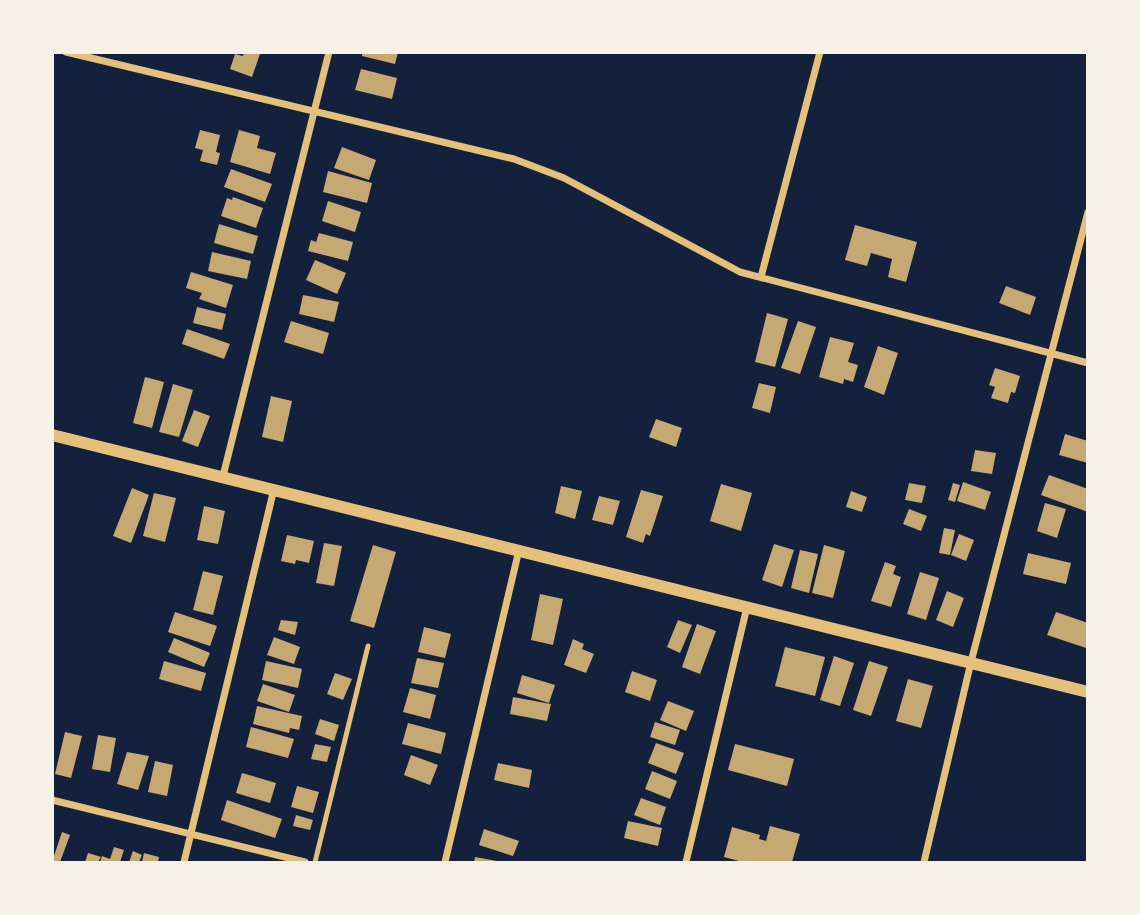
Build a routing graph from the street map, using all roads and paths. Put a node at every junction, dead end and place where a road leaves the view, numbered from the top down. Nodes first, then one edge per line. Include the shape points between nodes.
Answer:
1 (65, 52) edge
2 (329, 52) edge
3 (820, 52) edge
4 (313, 112) junction
5 (1087, 212) edge
6 (761, 277) junction
7 (1051, 353) junction
8 (1087, 363) edge
9 (52, 435) edge
10 (223, 476) junction
11 (274, 489) junction
12 (519, 550) junction
13 (747, 607) junction
14 (368, 646) dead end
15 (971, 662) junction
16 (1087, 692) edge
17 (52, 800) edge
18 (191, 834) junction
19 (184, 863) edge
20 (305, 863) edge
21 (315, 863) edge
22 (445, 863) edge
23 (686, 863) edge
24 (924, 863) edge

1 - 4 street
2 - 4 street
3 - 6 street
4 - 6 street via 514,159 564,178 740,272
4 - 10 street
5 - 7 street
6 - 7 street
7 - 8 street
7 - 15 street
9 - 10 street
10 - 11 street
11 - 12 street
11 - 18 street
12 - 13 street
12 - 22 street
13 - 15 street
13 - 23 street
14 - 21 lane
15 - 16 street
15 - 24 street
17 - 18 street
18 - 19 street
18 - 20 street

